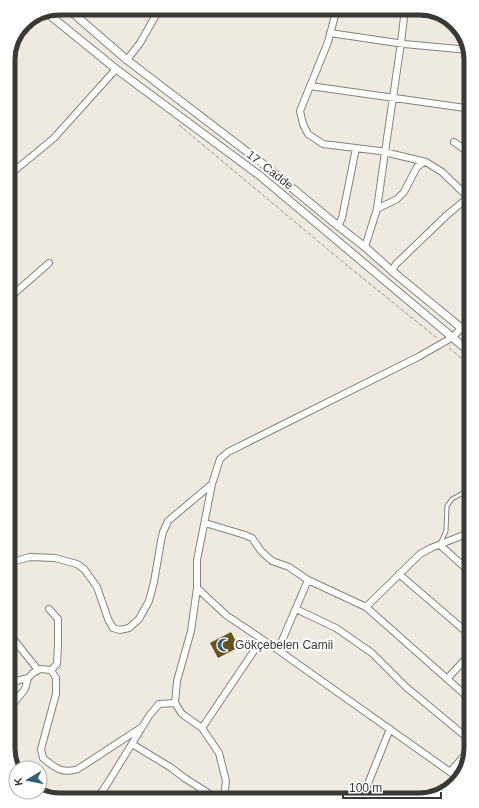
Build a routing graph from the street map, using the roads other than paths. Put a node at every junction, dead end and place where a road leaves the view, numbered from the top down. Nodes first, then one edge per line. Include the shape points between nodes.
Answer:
1 (75, 15) edge
2 (156, 15) edge
3 (335, 15) edge
4 (404, 15) edge
5 (50, 16) edge
6 (330, 33) junction
7 (401, 43) junction
8 (463, 49) edge
9 (127, 60) junction
10 (116, 69) junction
11 (310, 86) junction
12 (393, 97) junction
13 (464, 108) edge
14 (454, 142) dead end
15 (356, 148) junction
16 (464, 149) edge
17 (385, 152) junction
18 (424, 162) junction
19 (15, 170) edge
20 (464, 192) edge
21 (464, 200) edge
22 (377, 209) junction
23 (338, 226) junction
24 (365, 247) junction
25 (49, 263) dead end
26 (392, 271) junction
27 (15, 293) edge
28 (462, 328) joint
29 (453, 337) junction
30 (464, 347) edge
31 (212, 484) junction
32 (464, 493) edge
33 (205, 523) junction
34 (464, 535) edge
35 (440, 545) junction
36 (15, 561) edge
37 (464, 567) edge
38 (399, 574) junction
39 (308, 580) junction
40 (197, 588) junction
41 (366, 607) junction
42 (296, 609) junction
43 (49, 610) dead end
44 (464, 630) edge
45 (262, 639) junction
46 (15, 645) edge
47 (278, 650) junction
48 (464, 661) edge
49 (38, 670) junction
50 (51, 670) junction
51 (28, 678) junction
52 (447, 679) junction
53 (15, 681) edge
54 (464, 694) edge
55 (15, 701) edge
56 (175, 703) junction
57 (142, 727) junction
58 (202, 728) junction
59 (390, 729) junction
60 (464, 734) edge
61 (132, 744) junction
62 (463, 757) edge
63 (450, 772) junction
64 (455, 775) edge
65 (101, 793) edge
66 (208, 793) edge
67 (225, 793) edge
68 (364, 793) edge

1 - 9 street, 17. Cadde
2 - 9 street
3 - 6 street
4 - 7 street
5 - 10 street, 17. Cadde
6 - 7 street
6 - 11 street
7 - 8 street
7 - 12 street
9 - 23 street, 17. Cadde via 264,164
10 - 19 street via 54,138
10 - 29 street, 17. Cadde via 259,174
11 - 12 street
11 - 15 street via 300,111 308,134 322,144
12 - 13 street
12 - 17 street
14 - 16 street
15 - 17 street
15 - 23 street via 342,218
17 - 18 street
17 - 22 street
18 - 20 street via 442,172
18 - 22 street via 417,167 404,192 397,199
21 - 26 street via 396,264
22 - 24 street
23 - 24 street, 17. Cadde
24 - 26 street, 17. Cadde
25 - 27 street
26 - 28 street, 17. Cadde
28 - 29 street
29 - 30 street, 17. Cadde
29 - 31 street via 228,452 220,459
31 - 33 street
31 - 36 street via 168,521 160,541 149,601 139,619 129,628 113,628 97,587 84,569 77,564 55,558 30,557
32 - 35 lane via 452,499 448,506 446,531
33 - 39 street via 252,538 272,561 288,567
33 - 40 street via 197,560
34 - 35 street
35 - 37 street
35 - 38 street via 420,554
38 - 41 street
38 - 44 street
39 - 41 street
39 - 42 street
40 - 45 street via 226,615
40 - 56 street via 191,631 177,681
41 - 52 street
42 - 47 street
42 - 60 street via 336,628 372,653 406,687
43 - 50 street via 58,619 57,664
45 - 47 street
45 - 58 street
46 - 49 street
47 - 59 street
48 - 52 street
49 - 50 street
49 - 51 street
50 - 57 street via 56,678 56,694 41,749 43,758 54,767 69,772 78,769
51 - 53 street
51 - 55 street via 25,689
52 - 54 street
56 - 57 street via 159,704
56 - 58 street via 182,714
57 - 61 street
58 - 67 street via 219,753 226,781
59 - 63 street
59 - 68 street
61 - 65 street
61 - 66 street
62 - 63 street
63 - 64 street

